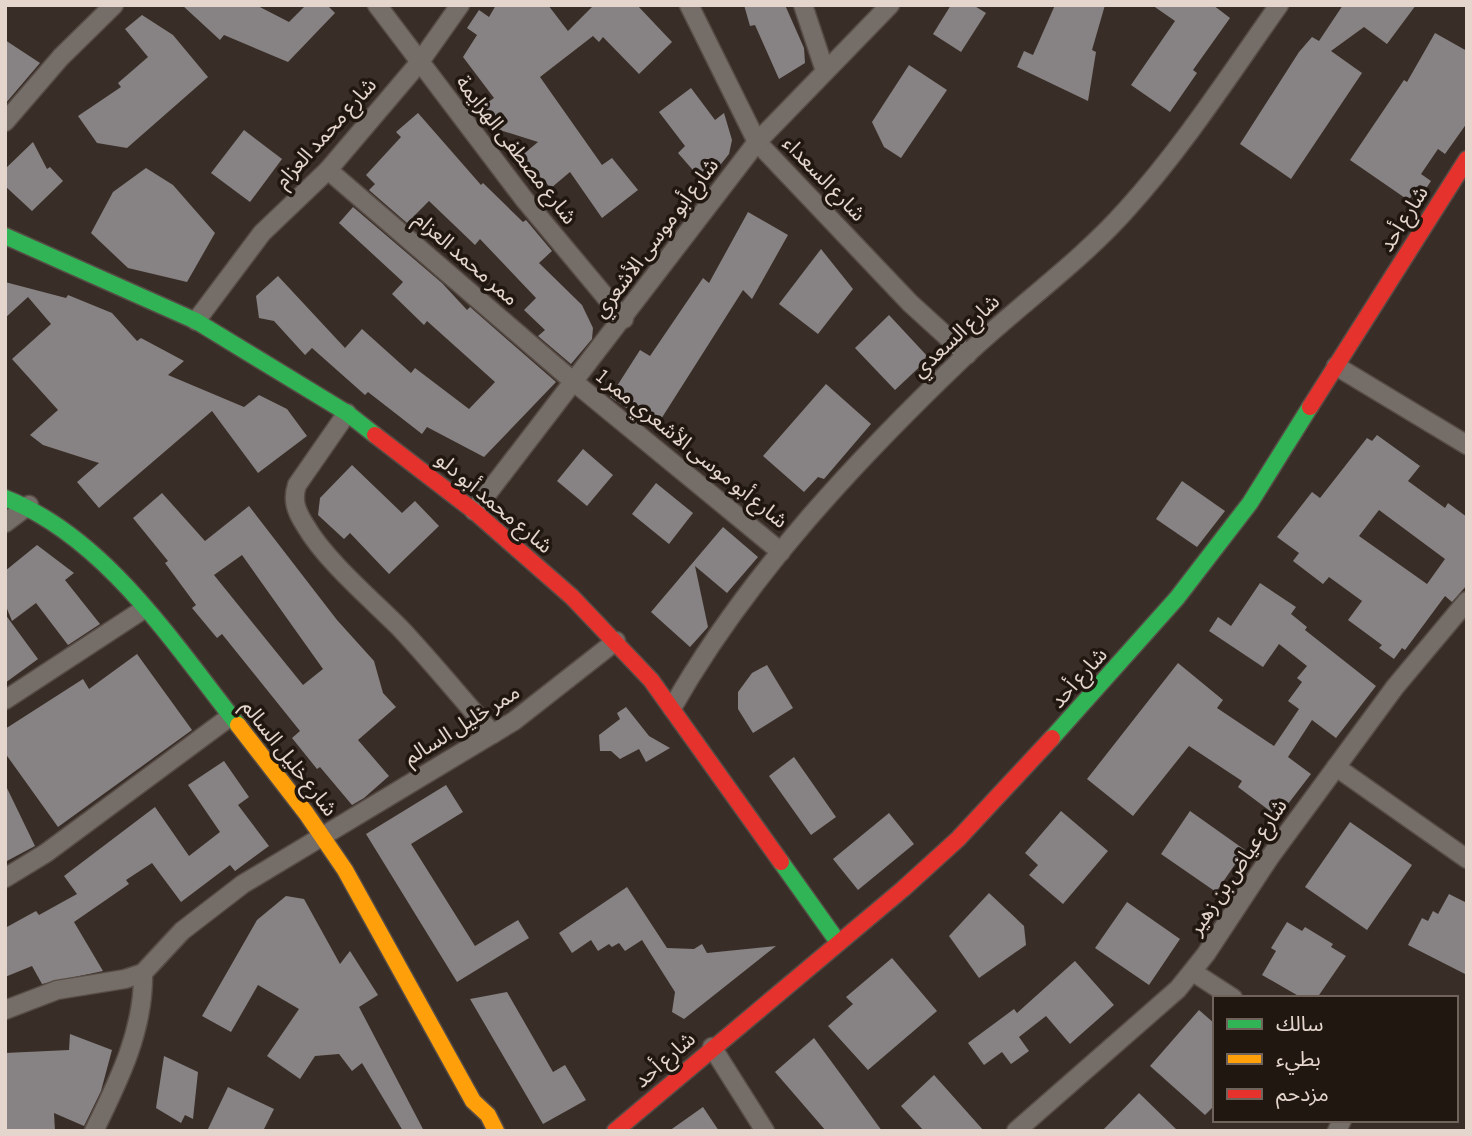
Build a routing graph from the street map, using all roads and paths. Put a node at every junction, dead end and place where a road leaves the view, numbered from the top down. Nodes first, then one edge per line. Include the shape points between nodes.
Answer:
1 (114, 5) edge
2 (377, 5) edge
3 (460, 5) edge
4 (689, 5) edge
5 (803, 5) edge
6 (890, 5) edge
7 (1279, 5) edge
8 (419, 63) junction
9 (825, 71) junction
10 (5, 122) edge
11 (757, 142) junction
12 (1467, 159) edge
13 (328, 170) junction
14 (5, 236) edge
15 (624, 319) junction
16 (196, 321) junction
17 (967, 355) junction
18 (1336, 366) junction
19 (574, 382) junction
20 (347, 413) junction
21 (1467, 445) edge
22 (5, 498) edge
23 (29, 505) junction
24 (474, 511) junction
25 (5, 523) edge
26 (781, 552) junction
27 (1467, 601) edge
28 (144, 609) junction
29 (616, 641) junction
30 (5, 700) edge
31 (673, 708) junction
32 (231, 716) junction
33 (493, 734) junction
34 (1336, 767) junction
35 (324, 838) junction
36 (1467, 859) edge
37 (5, 878) edge
38 (838, 942) junction
39 (1193, 972) junction
40 (144, 973) junction
41 (1230, 996) edge
42 (5, 1010) edge
43 (712, 1047) junction
44 (473, 1101) junction
45 (94, 1131) edge
46 (479, 1131) edge
47 (496, 1131) edge
48 (615, 1131) edge
49 (765, 1131) edge
50 (1016, 1131) edge

1 - 10 street
2 - 8 street, شارع مصطفى الهزايمة
3 - 8 street, شارع محمد العزام
4 - 11 street, شارع السعداء
5 - 9 street
6 - 9 street, شارع أبو موسى الأشعري
7 - 17 street, شارع السعدي via 1171,157 1127,210
8 - 13 street, شارع محمد العزام
8 - 15 street, شارع مصطفى الهزايمة
9 - 11 street, شارع أبو موسى الأشعري
11 - 15 street, شارع أبو موسى الأشعري
11 - 17 street, شارع السعداء via 910,303
12 - 18 street, شارع أحد
13 - 16 street, شارع محمد العزام via 262,233
13 - 19 street, ممر محمد العزام
14 - 16 street, شارع محمد أبو دلو
15 - 19 street, شارع أبو موسى الأشعري
16 - 20 street, شارع محمد أبو دلو
17 - 26 street, شارع السعدي
18 - 21 street
18 - 38 street, شارع أحد via 1250,503 1169,608 958,839
19 - 24 street, شارع أبو موسى الأشعري
19 - 26 street, شارع أبو موسى الأشعري ممر 1
20 - 24 street, شارع محمد أبو دلو
20 - 33 street via 298,485 293,496 299,514 350,578
22 - 23 street, شارع خليل السالم
23 - 25 street
23 - 28 street, شارع خليل السالم via 75,535
24 - 29 street, شارع محمد أبو دلو
26 - 31 street, شارع السعدي via 689,678
27 - 34 street, شارع عياض بن زهير
28 - 30 street
28 - 32 street, شارع خليل السالم
29 - 31 street, شارع محمد أبو دلو
29 - 33 street, ممر خليل السالم
31 - 38 street, شارع محمد أبو دلو
32 - 35 street, شارع خليل السالم
32 - 37 street via 46,853
33 - 35 street, ممر خليل السالم
34 - 36 street
34 - 39 street, شارع عياض بن زهير
35 - 40 street, ممر خليل السالم via 212,907 182,931
35 - 44 street, شارع خليل السالم
38 - 43 street, شارع أحد
39 - 41 street
39 - 50 street, شارع عياض بن زهير
40 - 42 street via 57,990
40 - 45 street via 144,1000 136,1034
43 - 48 street, شارع أحد
43 - 49 street
44 - 46 street, شارع خليل السالم
44 - 47 street, شارع خليل السالم

